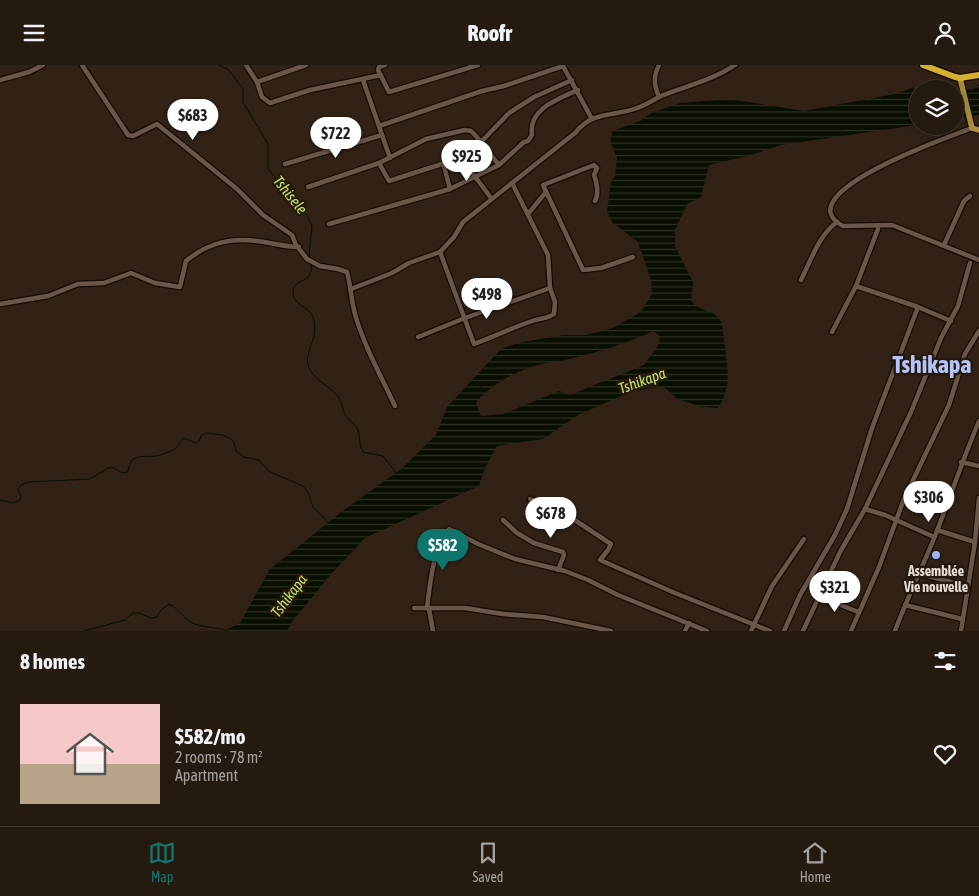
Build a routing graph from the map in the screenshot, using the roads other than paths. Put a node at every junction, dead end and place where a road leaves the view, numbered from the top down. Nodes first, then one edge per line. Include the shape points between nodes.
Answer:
1 (43, 65) edge
2 (82, 65) edge
3 (246, 65) edge
4 (306, 65) edge
5 (385, 65) edge
6 (478, 65) edge
7 (659, 65) edge
8 (735, 65) edge
9 (923, 65) edge
10 (563, 66) edge
11 (380, 75) junction
12 (979, 75) edge
13 (0, 80) edge
14 (363, 80) junction
15 (572, 80) junction
16 (957, 80) edge
17 (964, 81) edge
18 (257, 82) junction
19 (578, 91) junction
20 (964, 96) edge
21 (659, 97) junction
22 (592, 119) junction
23 (379, 126) junction
24 (972, 128) junction
25 (979, 130) edge
26 (382, 135) junction
27 (481, 142) junction
28 (390, 158) junction
29 (379, 163) junction
30 (445, 163) junction
31 (285, 164) dead end
32 (499, 165) junction
33 (476, 178) junction
34 (512, 183) junction
35 (308, 187) dead end
36 (450, 189) junction
37 (546, 192) junction
38 (970, 196) dead end
39 (491, 198) junction
40 (595, 201) dead end
41 (528, 214) junction
42 (837, 222) junction
43 (329, 224) dead end
44 (878, 229) dead end
45 (944, 245) junction
46 (299, 247) junction
47 (440, 252) junction
48 (633, 257) dead end
49 (979, 260) edge
50 (970, 263) dead end
51 (801, 280) dead end
52 (856, 286) junction
53 (550, 288) junction
54 (351, 289) junction
55 (0, 304) edge
56 (918, 307) junction
57 (465, 318) junction
58 (951, 321) junction
59 (979, 331) edge
60 (832, 332) dead end
61 (418, 337) dead end
62 (395, 406) dead end
63 (979, 421) edge
64 (962, 463) junction
65 (979, 466) edge
66 (979, 498) edge
67 (530, 499) dead end
68 (866, 509) junction
69 (503, 520) dead end
70 (896, 520) junction
71 (937, 530) junction
72 (934, 537) junction
73 (804, 539) dead end
74 (975, 542) junction
75 (558, 570) junction
76 (919, 574) junction
77 (968, 586) junction
78 (819, 596) junction
79 (905, 605) junction
80 (414, 608) dead end
81 (428, 608) junction
82 (858, 613) junction
83 (962, 619) junction
84 (688, 623) junction
85 (753, 624) junction
86 (432, 631) edge
87 (611, 631) edge
88 (685, 631) edge
89 (707, 631) edge
90 (751, 631) edge
91 (770, 631) edge
92 (784, 631) edge
93 (803, 631) edge
94 (851, 631) edge
95 (895, 631) edge
96 (961, 631) edge

1 - 13 street
2 - 46 street via 128,135 133,136 158,124 237,189 263,215 292,235
3 - 18 street
4 - 18 street
5 - 11 street via 378,68
6 - 11 street via 392,92 387,90
7 - 21 street via 654,86
8 - 21 street via 692,86
9 - 16 highway
10 - 15 street
10 - 23 street
11 - 14 street
12 - 17 highway
14 - 18 street via 310,90 270,103 262,97
14 - 23 street
15 - 19 street
15 - 27 street via 534,97 509,113
19 - 22 street
19 - 32 street via 544,107 531,128 532,135 528,141
20 - 24 main road
21 - 22 street via 634,109
22 - 34 street
23 - 26 street
24 - 25 main road
24 - 42 street via 908,153 860,177 833,200 830,207
26 - 28 street
26 - 31 street
27 - 28 street via 466,130 426,139
27 - 32 street
28 - 29 street
29 - 30 street via 390,181
29 - 35 street
30 - 33 street via 462,159
30 - 36 street
32 - 33 street
33 - 36 street
33 - 39 street
34 - 39 street
34 - 41 street
36 - 43 street
37 - 40 street via 543,185 594,165 597,168 594,175
37 - 41 street
37 - 48 street via 583,270 601,268
38 - 45 street via 964,201
39 - 47 street via 463,222
41 - 53 street via 548,255
42 - 45 street via 850,227 892,225
42 - 51 street via 818,244
44 - 52 street
45 - 49 street
46 - 54 street via 307,259 326,268 345,271
46 - 55 street via 227,240 186,261 180,287 155,283 131,273 104,283 78,284 48,296
47 - 54 street
47 - 57 street
50 - 58 street
52 - 56 street
52 - 60 street
53 - 57 street
53 - 57 street via 555,302 554,314 475,344
54 - 62 street via 360,329
56 - 58 street
56 - 92 street via 872,428 846,509
57 - 61 street
58 - 68 street
59 - 70 street via 965,354 949,405
63 - 64 street
64 - 65 street
64 - 71 street
66 - 74 street
67 - 85 street via 561,511 611,544 600,560
68 - 70 street
68 - 78 street
69 - 75 street via 530,541 563,552
70 - 72 street
70 - 82 street
71 - 72 street
71 - 74 street
72 - 76 street
73 - 85 street via 778,576
74 - 77 street
75 - 81 street via 515,559 449,529 441,539 436,556
75 - 84 street
76 - 77 street
76 - 79 street
77 - 83 street
78 - 82 street
78 - 93 street
79 - 83 street
79 - 95 street
80 - 81 street
81 - 86 street
81 - 87 street via 466,608 543,617
82 - 94 street
83 - 96 street
84 - 88 street
84 - 89 street
85 - 90 street
85 - 91 street

